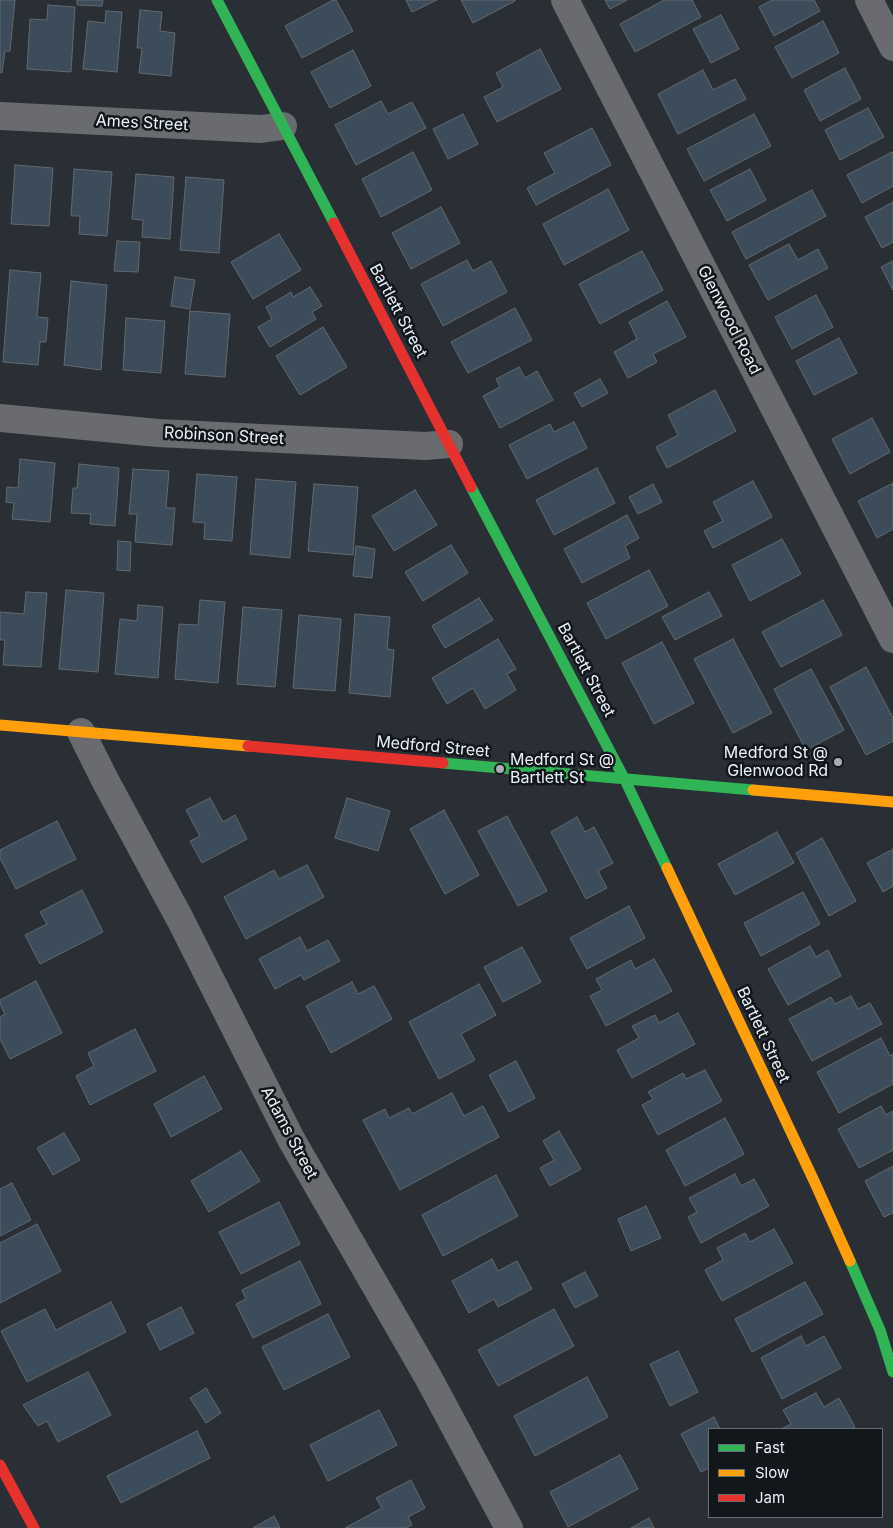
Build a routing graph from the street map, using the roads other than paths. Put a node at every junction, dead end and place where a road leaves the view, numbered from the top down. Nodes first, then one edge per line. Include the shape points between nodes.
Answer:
1 (217, 0) edge
2 (565, 0) edge
3 (869, 0) edge
4 (893, 47) edge
5 (0, 116) edge
6 (283, 126) junction
7 (0, 418) edge
8 (449, 444) junction
9 (893, 640) edge
10 (0, 725) edge
11 (81, 732) junction
12 (625, 780) junction
13 (893, 802) edge
14 (893, 1372) edge
15 (0, 1465) edge
16 (34, 1528) edge
17 (509, 1528) edge

1 - 6 street, Bartlett Street
2 - 9 street, Glenwood Road
3 - 4 street
5 - 6 street, Ames Street via 260,128
6 - 8 street, Bartlett Street
7 - 8 street, Robinson Street via 158,433 425,446
8 - 12 street, Bartlett Street
10 - 11 street, Medford Street
11 - 12 street, Medford Street
11 - 17 street, Adams Street via 291,1139 428,1377
12 - 13 street, Medford Street
12 - 14 street, Bartlett Street via 815,1183 880,1330
15 - 16 street

